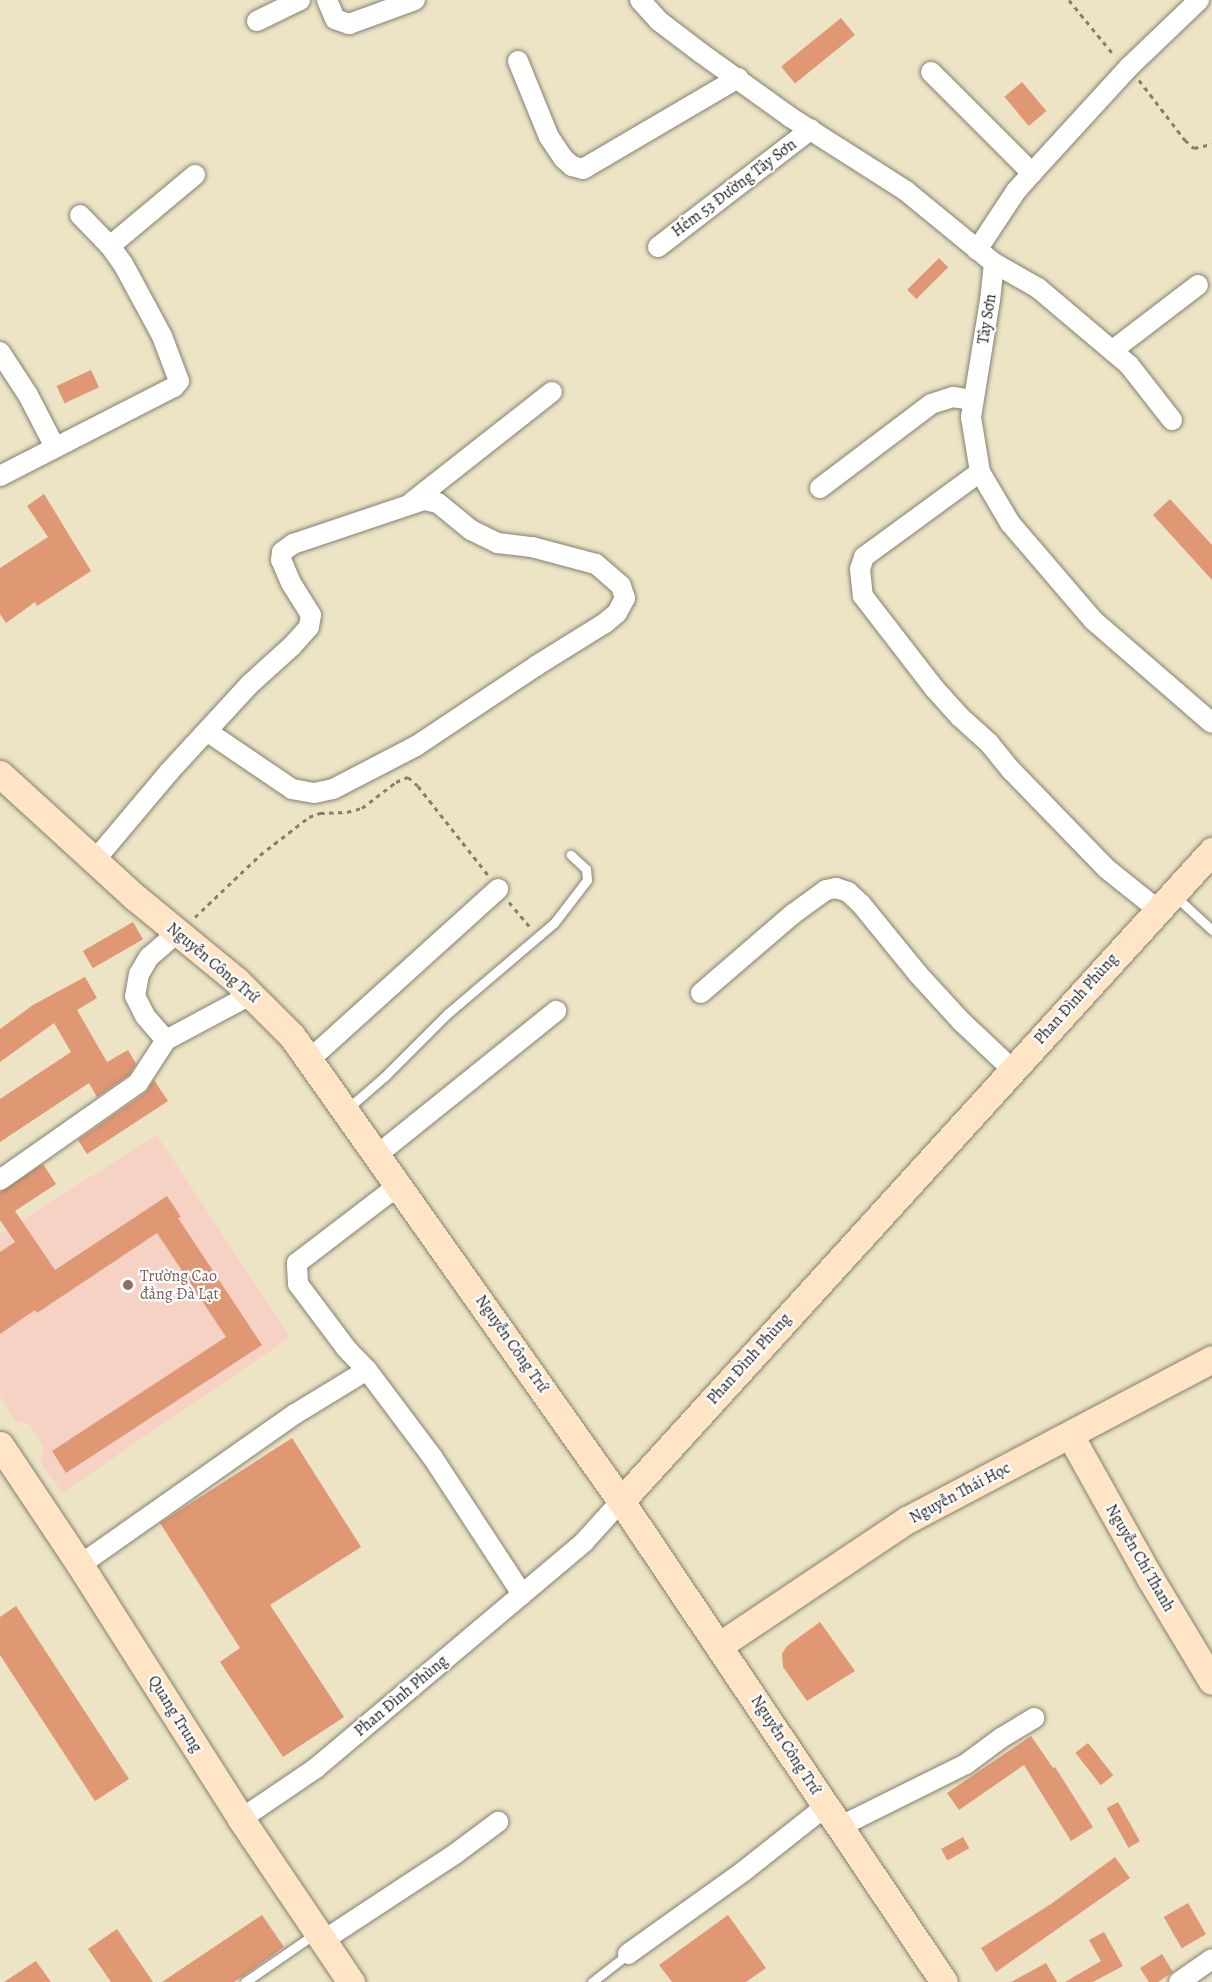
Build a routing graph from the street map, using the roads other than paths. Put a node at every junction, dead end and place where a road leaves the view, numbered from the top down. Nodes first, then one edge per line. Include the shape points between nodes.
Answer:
1 (300, 0) edge
2 (327, 0) edge
3 (415, 0) edge
4 (640, 0) edge
5 (1199, 0) edge
6 (257, 21) dead end
7 (518, 61) dead end
8 (931, 72) dead end
9 (738, 78) junction
10 (811, 129) junction
11 (1032, 172) junction
12 (195, 175) dead end
13 (80, 215) dead end
14 (110, 246) junction
15 (657, 247) dead end
16 (977, 250) junction
17 (994, 263) junction
18 (1198, 285) dead end
19 (1113, 350) junction
20 (0, 352) edge
21 (552, 392) dead end
22 (973, 400) junction
23 (1172, 420) dead end
24 (55, 447) junction
25 (980, 472) junction
26 (0, 476) edge
27 (820, 488) dead end
28 (412, 502) junction
29 (1212, 723) edge
30 (208, 732) junction
31 (0, 774) edge
32 (1212, 850) edge
33 (571, 855) dead end
34 (95, 860) junction
35 (498, 889) road end
36 (1165, 901) junction
37 (1212, 930) edge
38 (178, 932) junction
39 (701, 993) dead end
40 (252, 994) junction
41 (556, 1011) dead end
42 (166, 1040) junction
43 (309, 1060) junction
44 (1013, 1070) junction
45 (345, 1110) junction
46 (377, 1155) junction
47 (0, 1180) edge
48 (399, 1185) junction
49 (1212, 1359) edge
50 (367, 1370) junction
51 (1070, 1435) junction
52 (0, 1445) edge
53 (621, 1501) junction
54 (80, 1565) junction
55 (522, 1594) junction
56 (720, 1645) junction
57 (1212, 1681) edge
58 (1034, 1718) dead end
59 (833, 1816) junction
60 (241, 1819) junction
61 (498, 1822) dead end
62 (321, 1936) junction
63 (628, 1954) joint
64 (1212, 1959) edge
65 (942, 1981) edge
66 (245, 1982) edge
67 (351, 1982) edge
68 (592, 1982) edge
69 (1179, 1982) edge

1 - 6 street
2 - 3 street via 335,19 349,24
4 - 9 street via 659,21
5 - 11 street
7 - 9 street via 549,137 563,158 583,169
8 - 11 street
9 - 10 street
10 - 15 street, Hẻm 53 Đường Tây Sơn
10 - 16 street via 906,191
11 - 16 street
12 - 14 street
13 - 14 street
14 - 24 street via 162,336 179,381
16 - 17 street
17 - 19 street via 1038,288
17 - 22 street, Tây Sơn
18 - 19 street
19 - 23 street via 1147,384
20 - 24 street
21 - 28 street
22 - 25 street, Tây Sơn via 971,417
22 - 27 street via 953,397 931,404
24 - 26 street
25 - 29 street, Tây Sơn via 1010,523 1094,620
25 - 36 street via 864,557 860,568 863,596 959,716 1107,869
28 - 30 street via 287,547 281,560 311,615 309,627 250,684
28 - 30 street via 438,503 471,530 498,543 532,547 596,564 621,586 625,598 617,613 605,623 416,746 333,789 314,793 292,789
30 - 34 street
31 - 34 street, Nguyễn Công Trứ
32 - 36 street, Phan Đình Phùng
33 - 45 lane via 586,869 587,880 554,924 447,1014
34 - 38 street, Nguyễn Công Trứ
35 - 43 street
36 - 37 lane
36 - 44 street, Phan Đình Phùng
38 - 40 street, Nguyễn Công Trứ
38 - 42 street via 149,957 139,974 135,996 145,1016
39 - 44 street via 793,914 826,890 836,888 848,892 861,904 918,974
40 - 42 street
40 - 43 street, Nguyễn Công Trứ
41 - 46 street
42 - 47 street via 138,1083
43 - 45 street, Nguyễn Công Trứ
44 - 53 street, Phan Đình Phùng
45 - 46 street, Nguyễn Công Trứ
46 - 48 street, Nguyễn Công Trứ
48 - 50 street via 297,1263 298,1284
48 - 53 street, Nguyễn Công Trứ
49 - 51 street, Nguyễn Thái Học
50 - 54 street via 295,1414
50 - 55 street via 433,1458
51 - 56 street, Nguyễn Thái Học via 907,1520
51 - 57 street, Nguyễn Chí Thanh
52 - 54 street, Quang Trung
53 - 55 street, Phan Đình Phùng via 584,1542
53 - 56 street, Nguyễn Công Trứ
54 - 60 street, Quang Trung
55 - 60 street, Phan Đình Phùng via 316,1768
56 - 59 street, Nguyễn Công Trứ
58 - 59 street via 966,1764
59 - 63 street via 744,1871
59 - 65 street, Nguyễn Công Trứ
60 - 62 street, Quang Trung
61 - 62 street via 455,1854
62 - 66 lane
62 - 67 street, Quang Trung
63 - 68 lane
64 - 69 street

